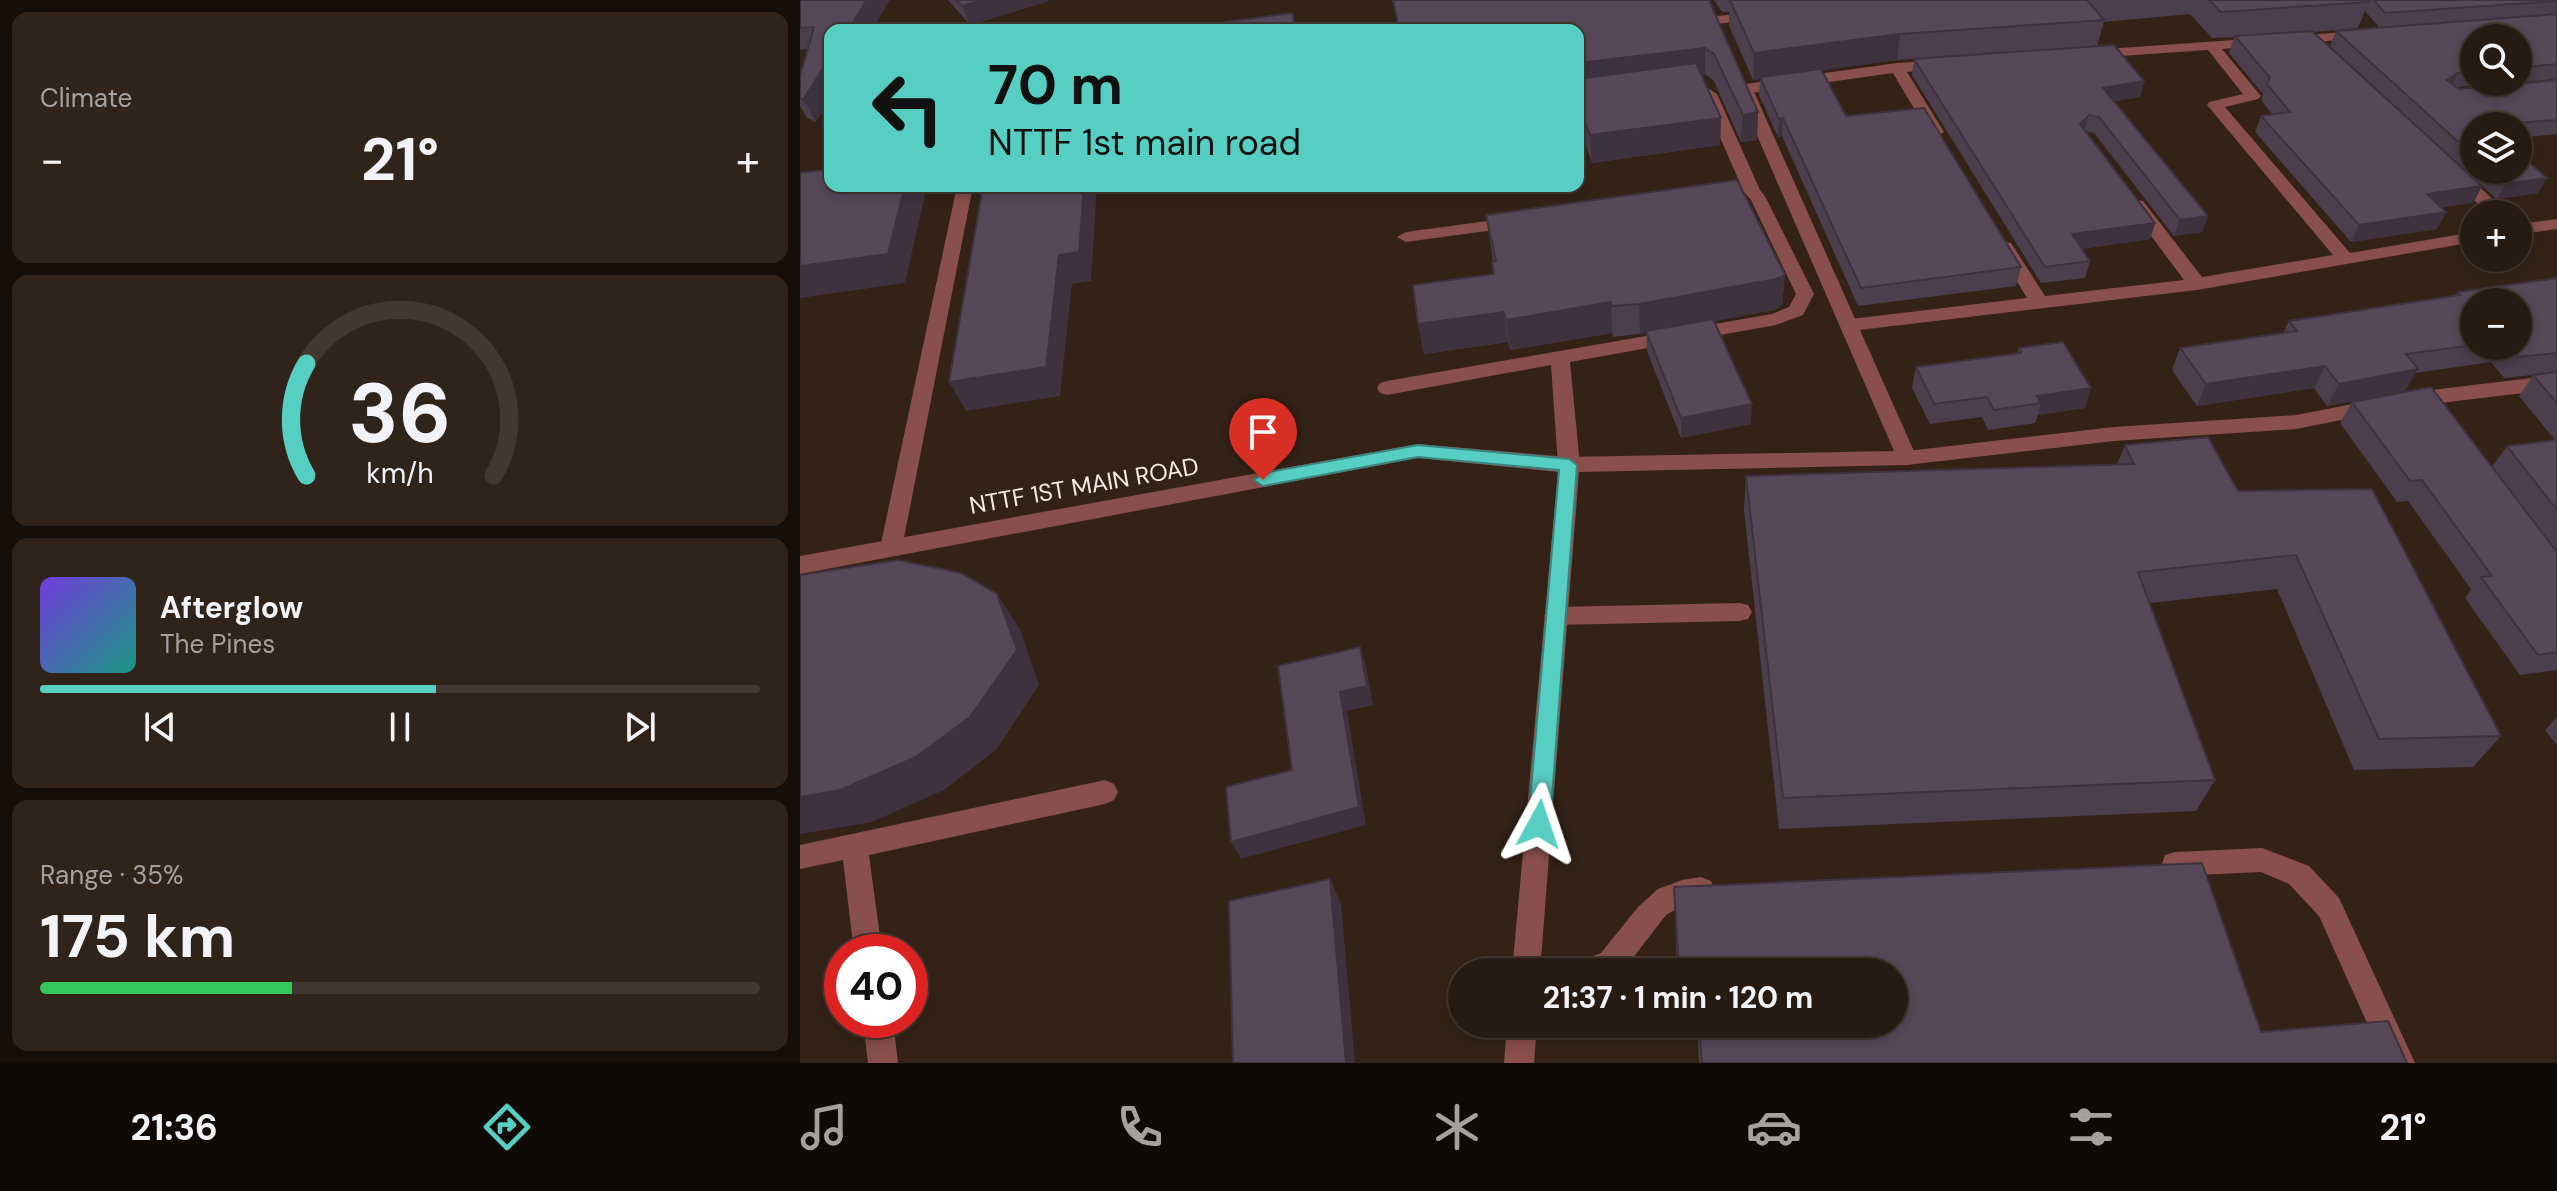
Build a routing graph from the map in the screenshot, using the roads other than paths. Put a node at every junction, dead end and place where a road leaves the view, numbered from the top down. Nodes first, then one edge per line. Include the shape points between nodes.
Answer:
1 (1777, 14) edge
2 (1716, 21) edge
3 (2364, 22) dead end
4 (2309, 38) junction
5 (2212, 46) junction
6 (2071, 56) edge
7 (2332, 59) edge
8 (1960, 64) edge
9 (1897, 68) junction
10 (1703, 82) edge
11 (1944, 146) edge
12 (2443, 162) edge
13 (2123, 186) edge
14 (964, 192) edge
15 (2484, 200) edge
16 (1528, 220) edge
17 (2557, 224) edge
18 (2532, 227) edge
19 (1406, 237) dead end
20 (1999, 237) edge
21 (2460, 239) edge
22 (2345, 258) junction
23 (2197, 284) junction
24 (2039, 302) junction
25 (1851, 325) junction
26 (1560, 357) junction
27 (2557, 382) edge
28 (1387, 388) dead end
29 (2424, 397) junction
30 (2443, 422) edge
31 (1907, 458) junction
32 (1569, 465) junction
33 (891, 548) junction
34 (800, 565) edge
35 (1740, 612) dead end
36 (1556, 616) junction
37 (1105, 792) dead end
38 (854, 845) junction
39 (800, 857) edge
40 (2150, 866) edge
41 (1721, 889) edge
42 (866, 934) edge
43 (1527, 958) edge
44 (1614, 958) edge
45 (880, 1038) edge
46 (1521, 1038) edge
47 (883, 1063) edge
48 (1519, 1063) edge
49 (2400, 1063) edge

1 - 2 street
3 - 4 street via 2374,34
4 - 5 street
4 - 7 street
5 - 6 street
5 - 22 street via 2253,96 2215,105
8 - 9 street
9 - 11 street
9 - 25 street via 1742,82
10 - 26 street via 1744,192 1758,198 1805,294 1796,311 1776,319
12 - 15 street
13 - 23 street
14 - 33 street
16 - 19 street
17 - 18 street
20 - 24 street
21 - 22 street
22 - 23 street
23 - 24 street
24 - 25 street
25 - 31 street
26 - 28 street
26 - 32 street
27 - 29 street, NTTF 1ST MAIN ROAD
29 - 30 street
29 - 31 street, NTTF 1ST MAIN ROAD via 2296,422 2114,434
31 - 32 street, NTTF 1ST MAIN ROAD
32 - 33 street, NTTF 1ST MAIN ROAD via 1418,451
32 - 36 street
33 - 34 street, NTTF 1ST MAIN ROAD
35 - 36 street
36 - 43 street
37 - 38 street
38 - 39 street
38 - 42 street
40 - 49 street via 2262,860 2299,875 2329,907
41 - 44 street via 1668,897 1644,917
45 - 47 street
46 - 48 street

